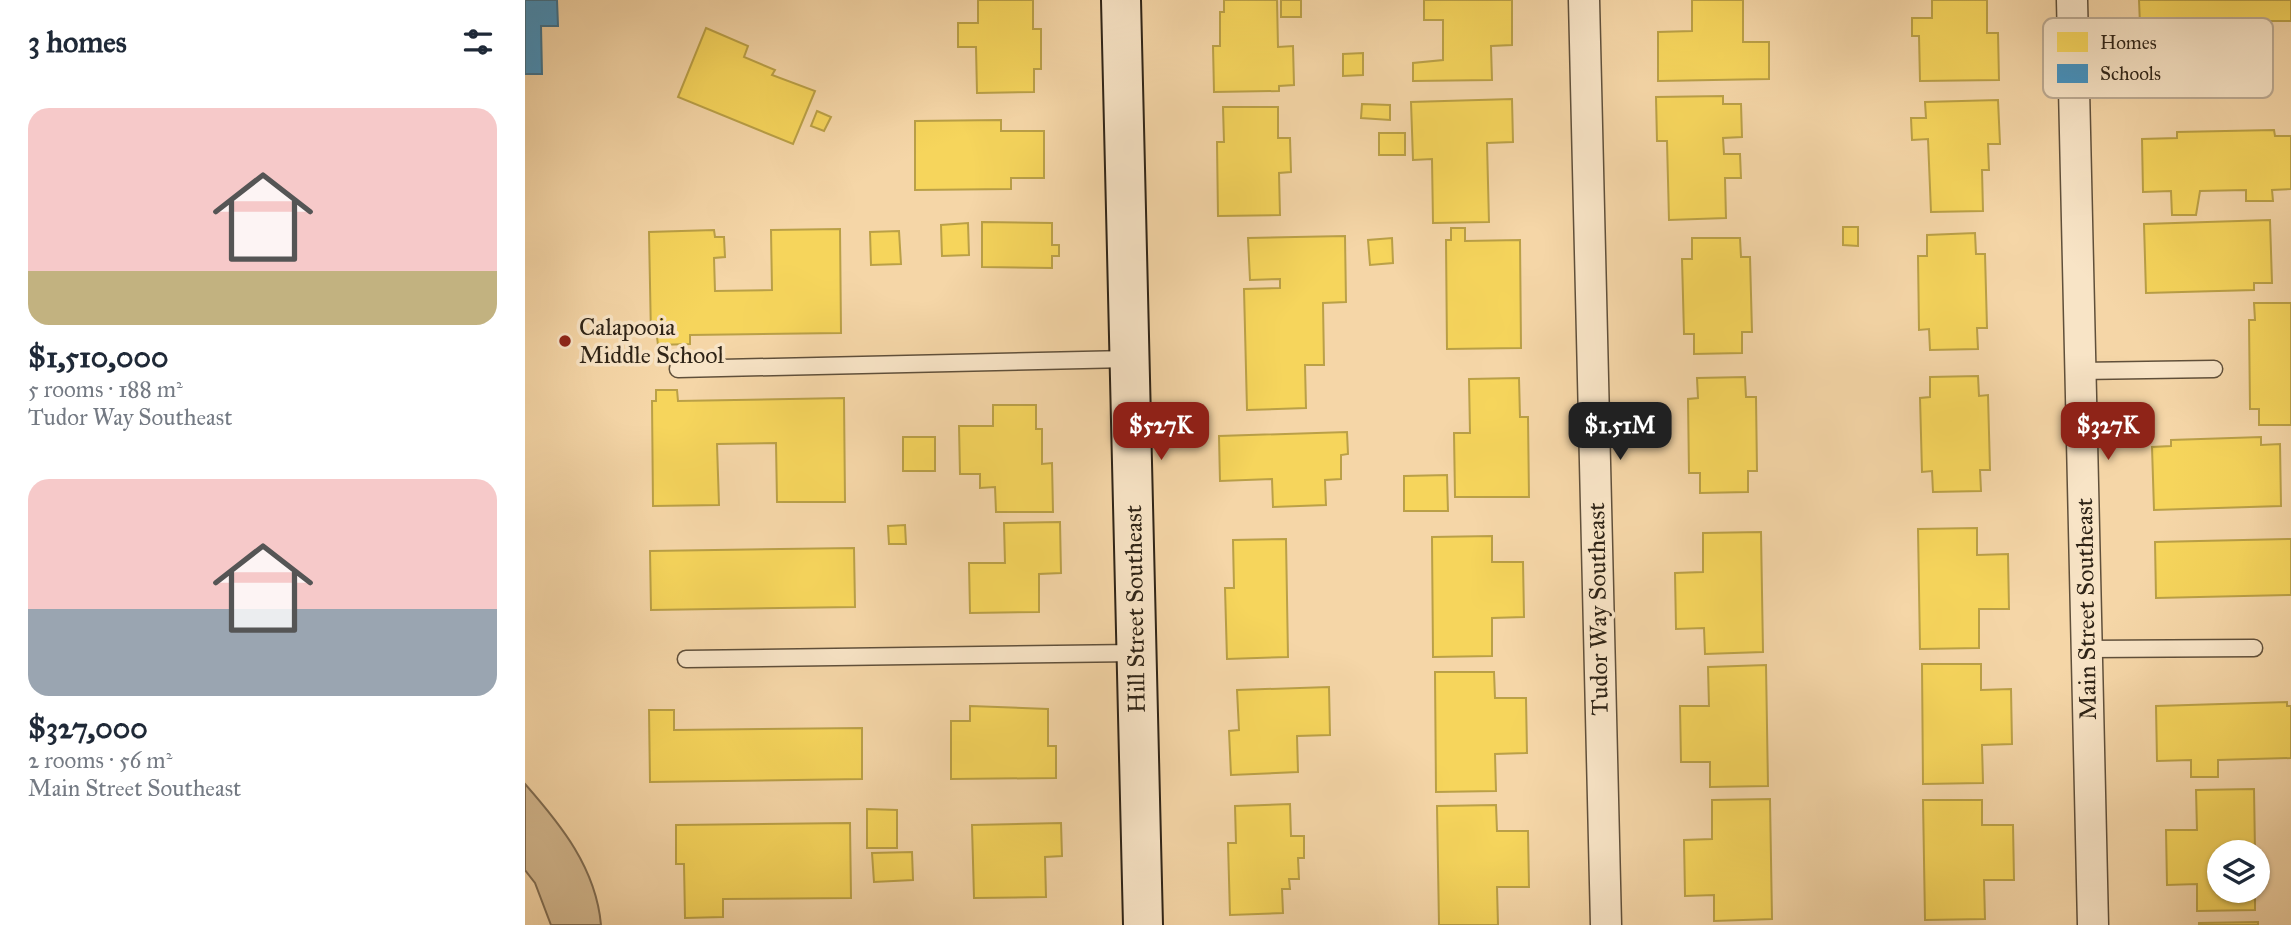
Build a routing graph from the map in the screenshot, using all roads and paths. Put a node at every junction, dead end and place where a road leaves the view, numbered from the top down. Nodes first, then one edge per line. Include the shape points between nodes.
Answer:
1 (1121, 0) edge
2 (1584, 0) edge
3 (2072, 0) edge
4 (2072, 18) edge
5 (2074, 98) edge
6 (1128, 359) junction
7 (678, 369) dead end
8 (2214, 369) dead end
9 (2081, 371) junction
10 (2254, 648) dead end
11 (2087, 649) junction
12 (1135, 653) junction
13 (686, 659) dead end
14 (1143, 925) edge
15 (1606, 925) edge
16 (2093, 925) edge

1 - 6 street, Hill Street Southeast
2 - 15 street, Tudor Way Southeast
3 - 4 street, Main Street Southeast
5 - 9 street, Main Street Southeast
6 - 7 lane
6 - 12 street, Hill Street Southeast
8 - 9 lane
9 - 11 street, Main Street Southeast
10 - 11 lane
11 - 16 street, Main Street Southeast
12 - 13 lane
12 - 14 street, Hill Street Southeast

